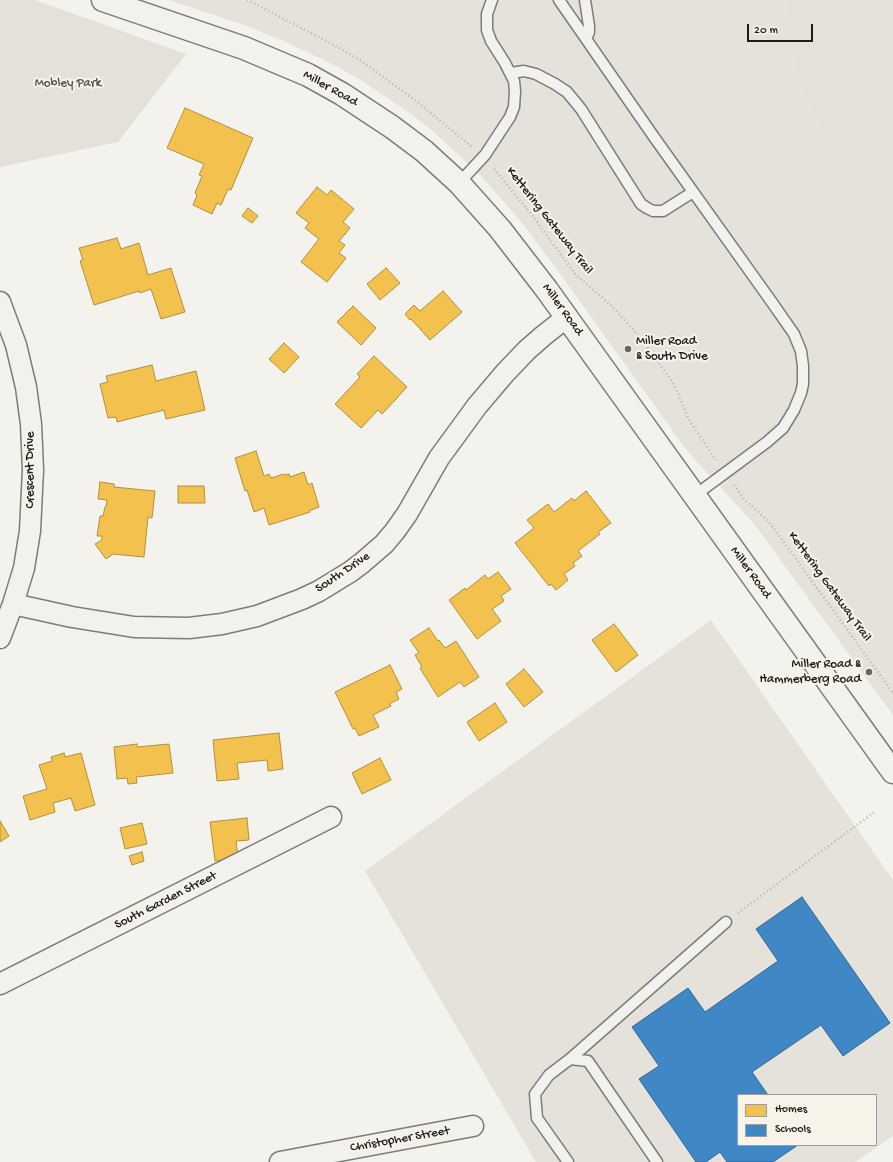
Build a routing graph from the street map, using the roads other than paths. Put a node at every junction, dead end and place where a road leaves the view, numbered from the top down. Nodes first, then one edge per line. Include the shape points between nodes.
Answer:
1 (103, 0) edge
2 (492, 0) edge
3 (559, 0) edge
4 (585, 0) edge
5 (586, 39) junction
6 (510, 73) junction
7 (459, 183) junction
8 (693, 192) junction
9 (0, 302) edge
10 (567, 317) junction
11 (694, 496) junction
12 (13, 604) junction
13 (0, 638) edge
14 (893, 772) edge
15 (331, 817) dead end
16 (726, 922) road end
17 (0, 984) edge
18 (570, 1059) junction
19 (473, 1126) dead end
20 (280, 1162) edge
21 (568, 1162) edge
22 (657, 1162) edge

1 - 7 main road, Miller Road via 244,48 308,76 342,94 392,127 424,151
2 - 6 lane via 487,14 487,30
3 - 5 lane
4 - 5 lane via 590,26
5 - 8 lane
6 - 7 lane via 514,81 516,99 510,117 486,156
6 - 8 lane via 529,72 567,92 641,204 647,208 663,211
7 - 10 main road, Miller Road via 500,229
8 - 11 lane via 794,334 801,351 803,366 799,400 783,428
9 - 12 street, Crescent Drive via 22,367 32,447 30,531 24,568
10 - 11 main road, Miller Road
10 - 12 street, South Drive via 527,350 477,406 439,458 407,514 384,544 362,563 319,591 257,616 190,628 134,627
11 - 14 main road, Miller Road
12 - 13 street, Crescent Drive
15 - 17 street, South Garden Street
16 - 18 lane
18 - 21 lane via 549,1075 534,1094 537,1118
18 - 22 lane via 588,1061
19 - 20 street, Christopher Street

